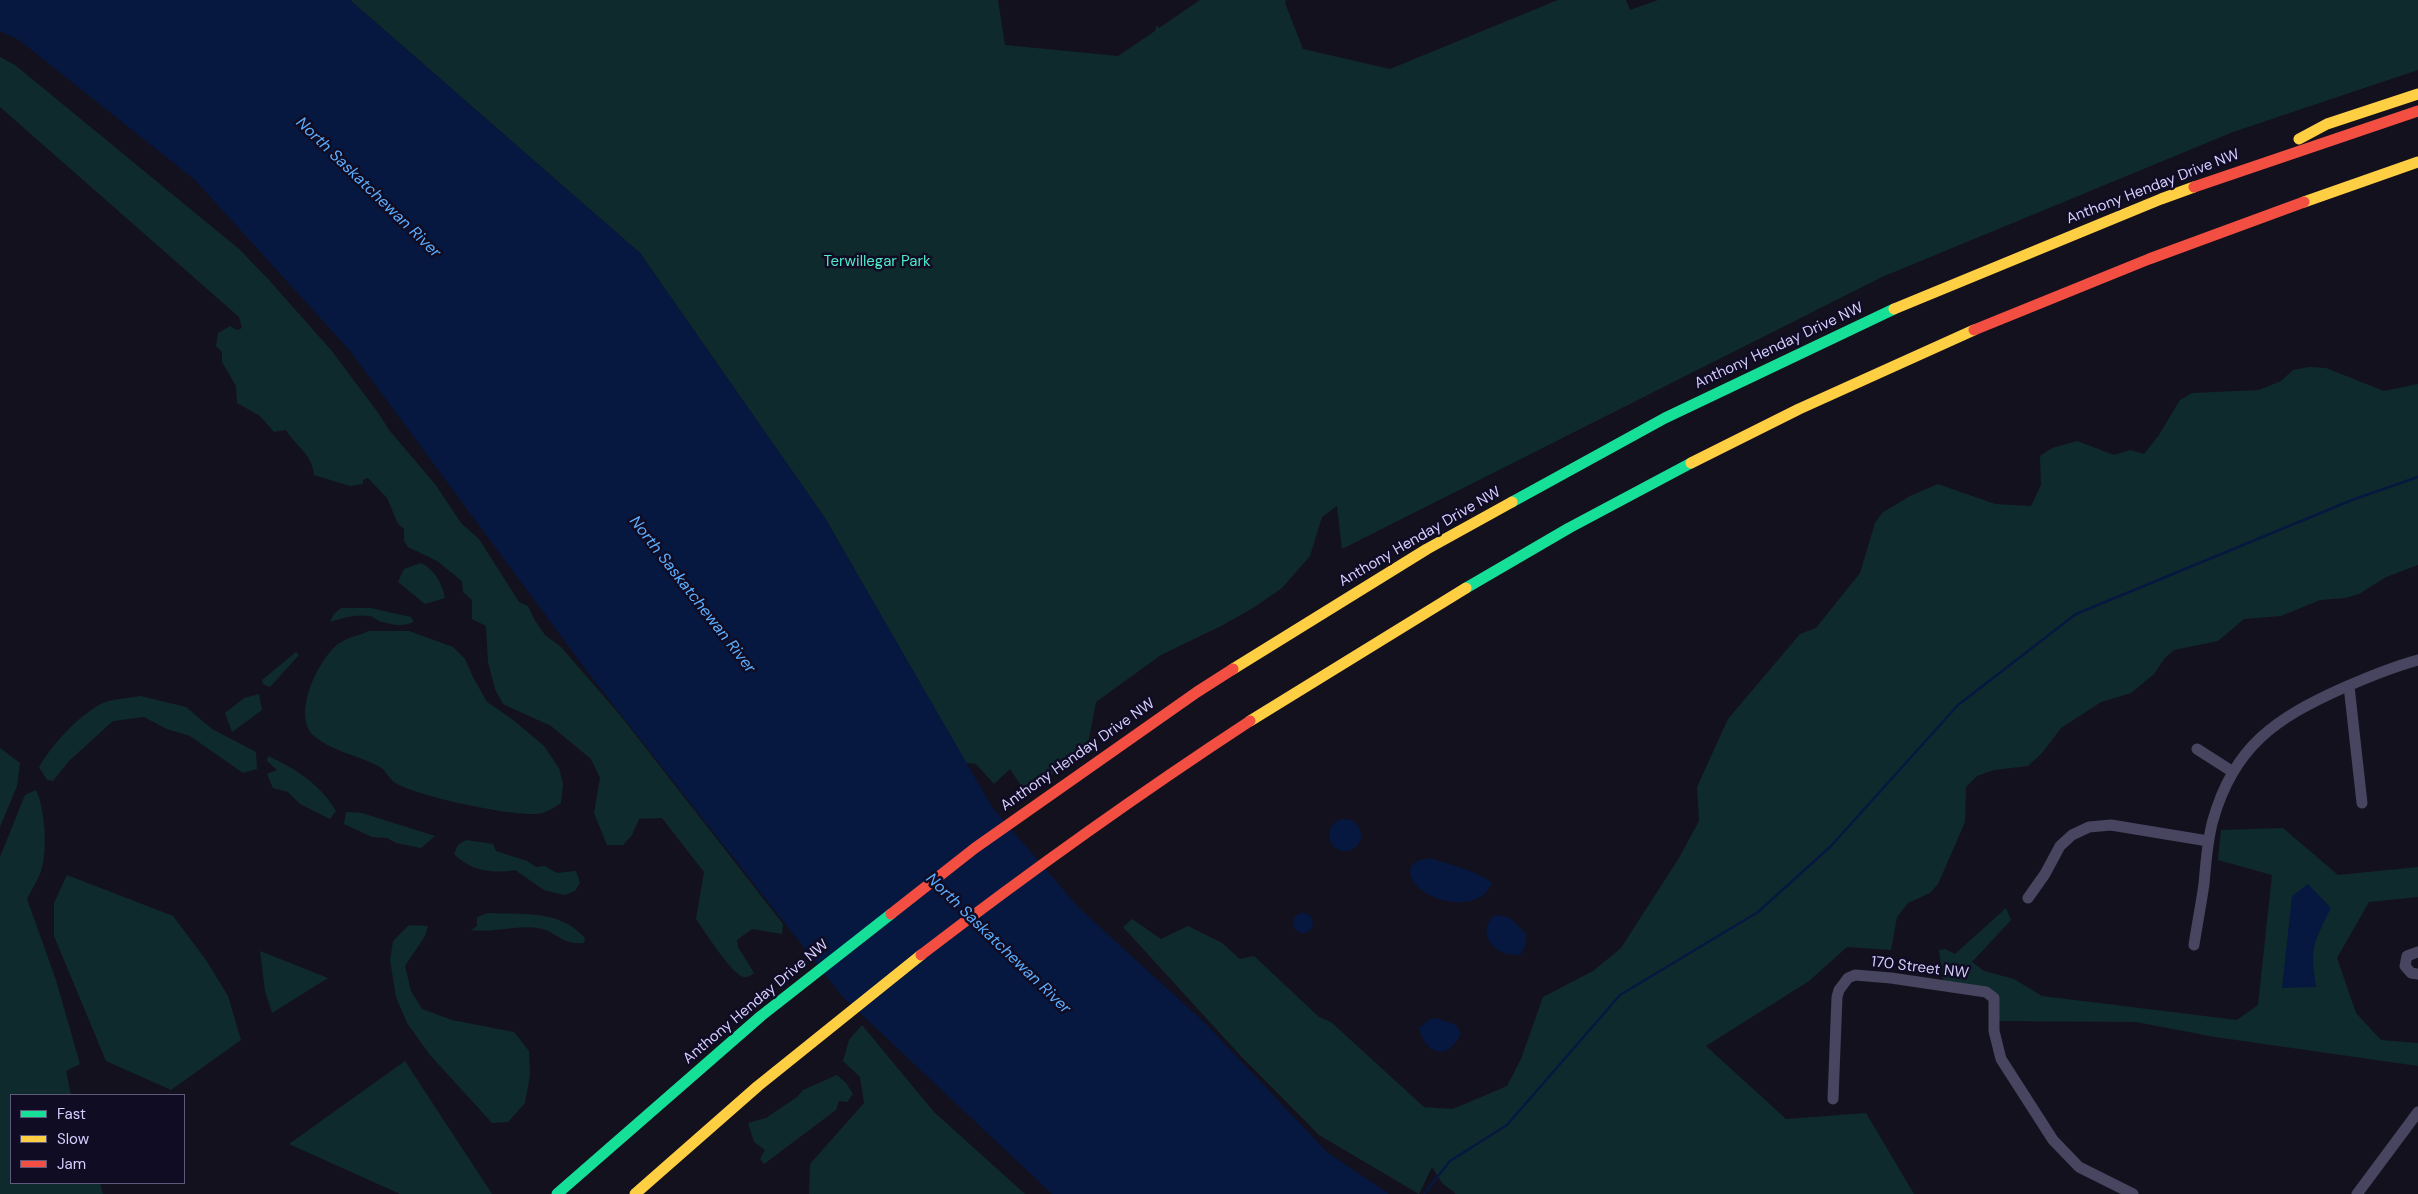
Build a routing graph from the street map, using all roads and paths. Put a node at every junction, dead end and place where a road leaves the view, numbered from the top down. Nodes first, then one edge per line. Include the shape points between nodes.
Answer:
1 (2418, 94) edge
2 (2418, 111) edge
3 (2418, 162) edge
4 (2418, 169) edge
5 (2240, 170) junction
6 (2365, 180) junction
7 (2418, 660) edge
8 (2349, 686) junction
9 (2197, 750) dead end
10 (2233, 772) junction
11 (2362, 803) dead end
12 (2208, 841) junction
13 (2028, 898) dead end
14 (2194, 945) dead end
15 (2418, 952) edge
16 (2418, 974) edge
17 (1833, 1099) dead end
18 (2418, 1112) edge
19 (557, 1194) edge
20 (635, 1194) edge
21 (2133, 1194) edge
22 (2357, 1194) edge

1 - 5 highway via 2327,124
2 - 5 highway, Anthony Henday Drive NW
3 - 6 highway
4 - 6 highway
5 - 19 highway, Anthony Henday Drive NW via 2005,260 1810,346 1690,405 1473,521 1267,646 1128,737 904,900 793,988
6 - 20 highway via 2238,224 2028,307 1843,389 1715,450 1500,567 1226,735 941,938 829,1028
7 - 8 street
8 - 10 street via 2294,712 2268,729 2248,749
8 - 11 street
9 - 10 street
10 - 12 street
12 - 13 street via 2111,825 2089,827 2072,835 2060,846
12 - 14 street
15 - 16 street via 2407,956 2405,966 2411,973
17 - 21 street, 170 Street NW via 1837,997 1848,978 1856,975 1891,978 1975,990 1994,998 1994,1031 2001,1059 2060,1149 2079,1166
18 - 22 street

